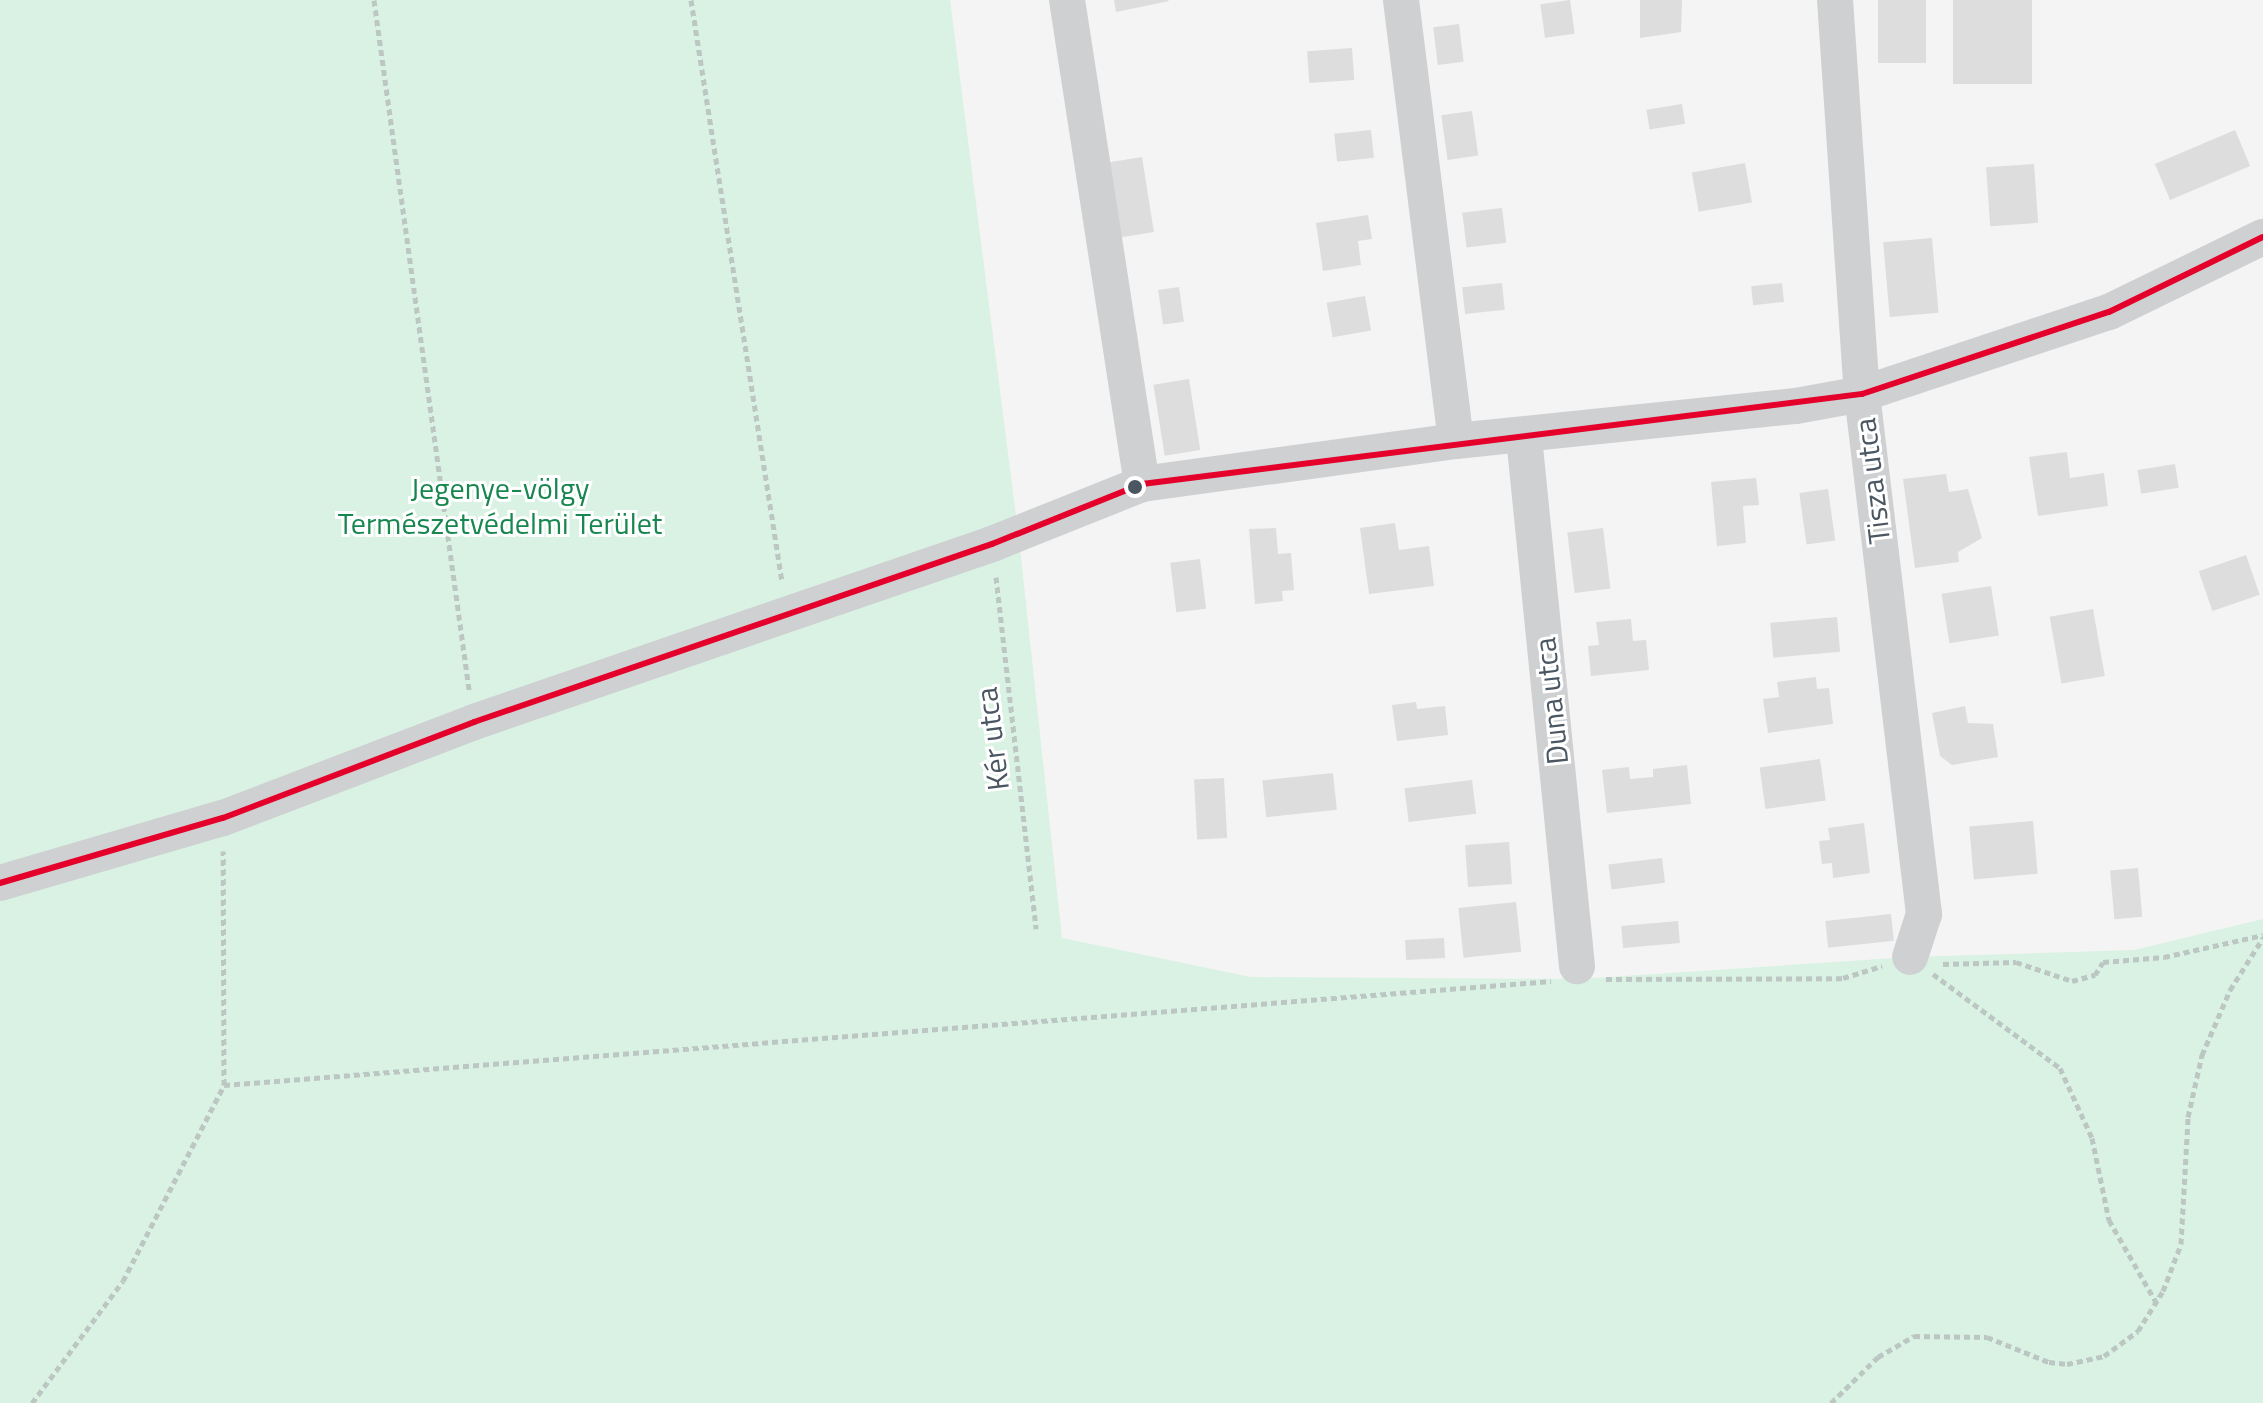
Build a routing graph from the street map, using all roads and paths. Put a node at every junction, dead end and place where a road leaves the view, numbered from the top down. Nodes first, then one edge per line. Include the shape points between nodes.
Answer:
1 (374, 0) edge
2 (691, 0) edge
3 (1067, 0) edge
4 (1401, 0) edge
5 (1835, 0) edge
6 (2263, 237) edge
7 (1862, 394) junction
8 (1524, 437) junction
9 (1456, 441) junction
10 (1142, 484) junction
11 (992, 544) junction
12 (787, 615) junction
13 (474, 722) junction
14 (223, 818) junction
15 (0, 883) edge
16 (1036, 929) dead end
17 (2263, 936) edge
18 (1910, 957) junction
19 (1578, 972) junction
20 (224, 1085) junction
21 (2156, 1302) junction
22 (32, 1403) edge
23 (1831, 1403) edge

1 - 13 path
2 - 12 path
3 - 10 street
4 - 9 street
5 - 7 street, Tisza utca
6 - 7 street via 2109,312
7 - 8 street
7 - 18 street, Tisza utca via 1924,914
8 - 9 street
8 - 19 street, Duna utca
9 - 10 street
10 - 11 street
11 - 12 street
11 - 16 path, Kér utca
12 - 13 street
13 - 14 street
14 - 15 street
14 - 20 path
17 - 18 path via 2164,957 2103,962 2095,975 2072,981 2016,962 1956,966
17 - 21 path via 2230,990 2198,1068 2188,1117 2184,1227 2175,1265
18 - 19 path via 1843,978
18 - 21 path via 2060,1068 2092,1138 2109,1220
19 - 20 path
20 - 22 path via 123,1281
21 - 23 path via 2128,1342 2086,1363 2052,1363 1987,1337 1914,1336 1878,1357

